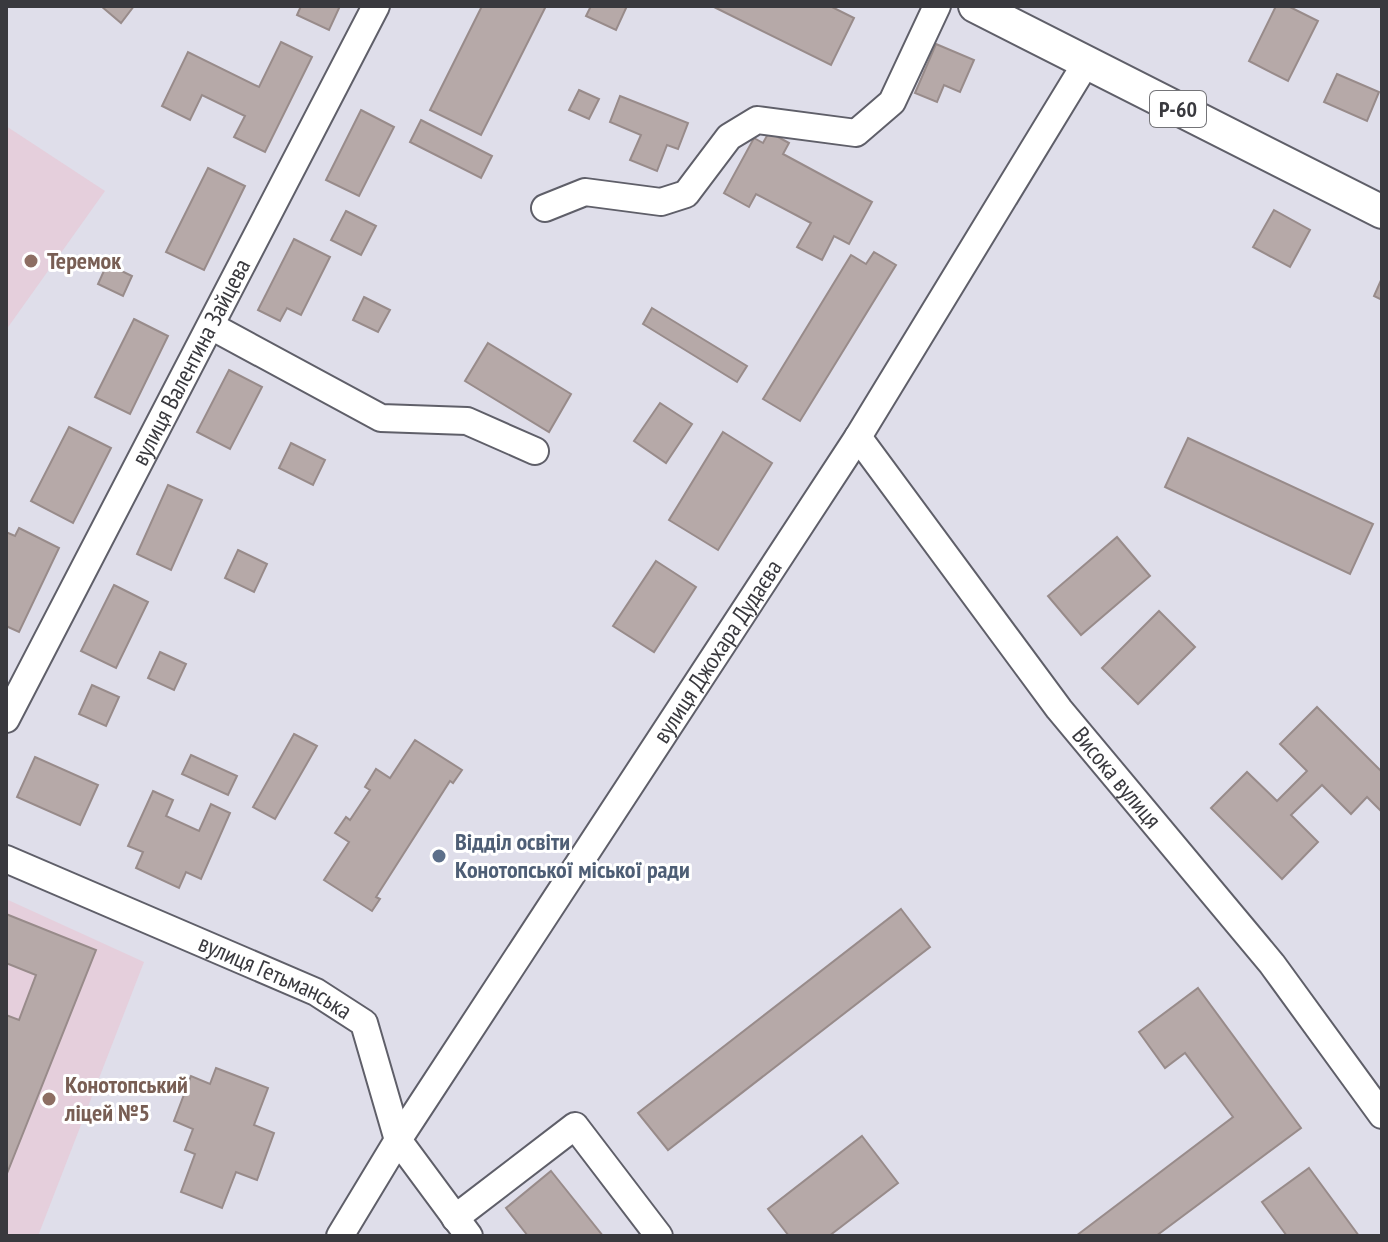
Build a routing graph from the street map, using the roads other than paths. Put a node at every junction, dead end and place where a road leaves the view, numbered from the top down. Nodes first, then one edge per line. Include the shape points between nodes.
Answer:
1 (376, 6) edge
2 (937, 6) edge
3 (975, 6) edge
4 (1086, 63) junction
5 (545, 208) dead end
6 (1382, 212) edge
7 (211, 326) junction
8 (858, 437) junction
9 (535, 451) dead end
10 (6, 719) edge
11 (6, 859) edge
12 (1382, 1115) edge
13 (398, 1140) junction
14 (462, 1227) edge
15 (340, 1236) edge
16 (659, 1236) edge

1 - 7 street, вулиця Валентина Зайцева
2 - 5 street via 892,102 856,133 757,120 729,137 686,194 661,202 585,192
3 - 4 main road, Р-60
4 - 6 main road, Р-60
4 - 8 street, вулиця Джохара Дудаєва
7 - 9 street via 381,418 467,421
7 - 10 street, вулиця Валентина Зайцева
8 - 12 street, Висока вулиця via 1059,709 1272,964
8 - 13 street, вулиця Джохара Дудаєва
11 - 13 street, вулиця Гетьманська via 316,992 364,1023
13 - 14 street, вулиця Гетьманська
13 - 15 street, вулиця Джохара Дудаєва
14 - 16 street via 575,1126

